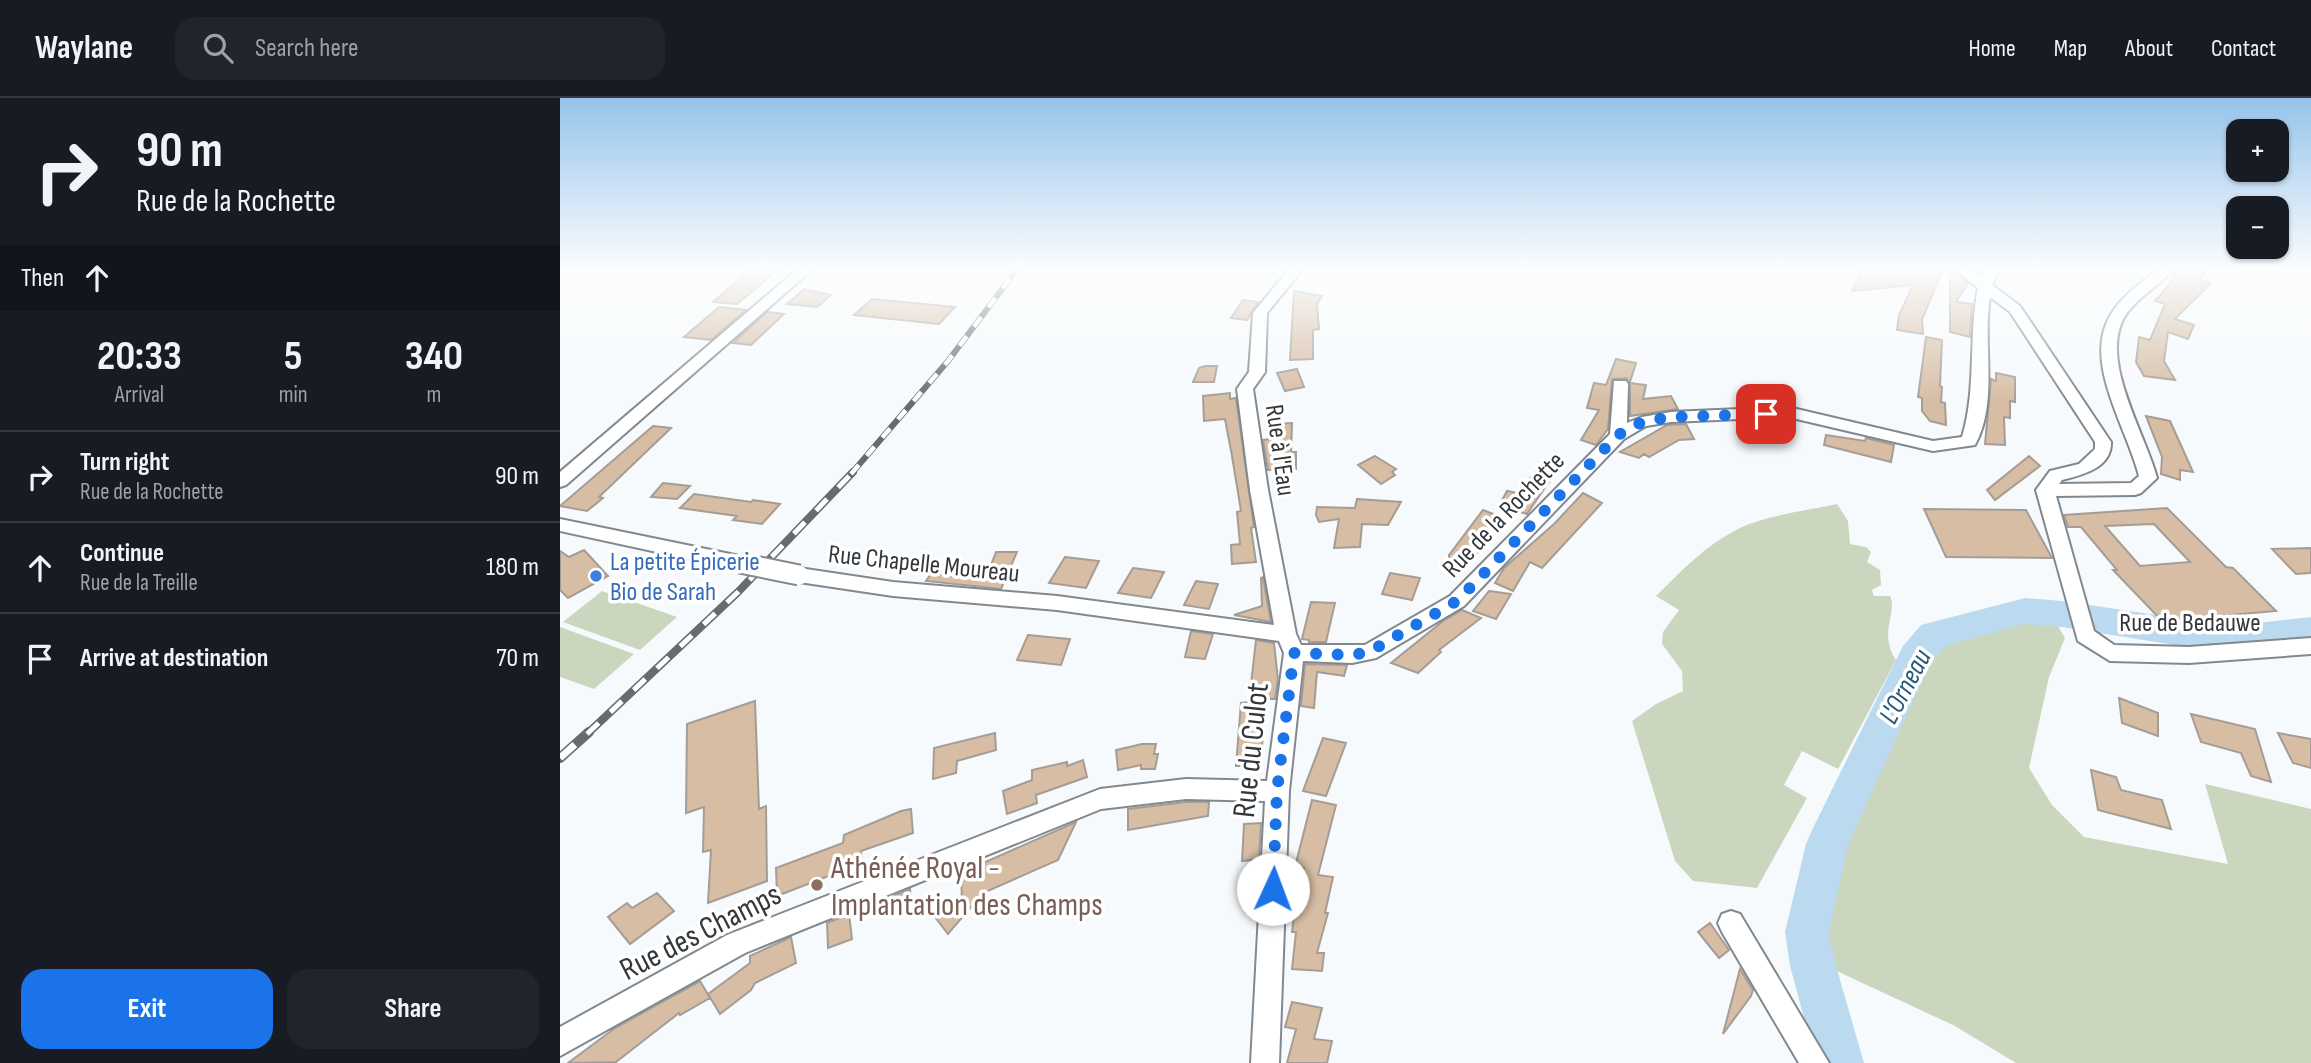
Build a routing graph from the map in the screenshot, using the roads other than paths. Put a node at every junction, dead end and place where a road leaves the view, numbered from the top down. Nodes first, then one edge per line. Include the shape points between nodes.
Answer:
1 (755, 313) edge
2 (1260, 313) edge
3 (1984, 313) edge
4 (2018, 313) edge
5 (2120, 313) edge
6 (1620, 384) dead end
7 (1618, 435) junction
8 (560, 481) edge
9 (2045, 490) junction
10 (560, 525) edge
11 (1290, 643) junction
12 (2311, 646) edge
13 (1277, 791) junction
14 (1731, 923) dead end
15 (560, 1042) edge
16 (1265, 1063) edge
17 (1815, 1063) edge

1 - 8 street
2 - 11 street, Rue à l'Eau via 1257,372 1245,389 1259,490
3 - 7 street via 1980,388 1969,441 1933,446 1788,412 1671,417 1642,422
4 - 9 street via 2103,442 2103,450 2085,469 2056,475
5 - 9 street via 2107,345 2110,367 2148,478 2134,489
6 - 7 street
7 - 11 street, Rue de la Rochette via 1457,601 1369,652 1352,655
9 - 12 street, Rue de Bedauwe via 2085,635 2110,653 2189,655
10 - 11 street, Rue Chapelle Moureau, bridge via 799,575 893,589 1057,603
11 - 13 street, Rue du Culot
13 - 15 street, Rue des Champs via 1186,789 1100,799 736,944
13 - 16 street, Rue du Culot
14 - 17 street

